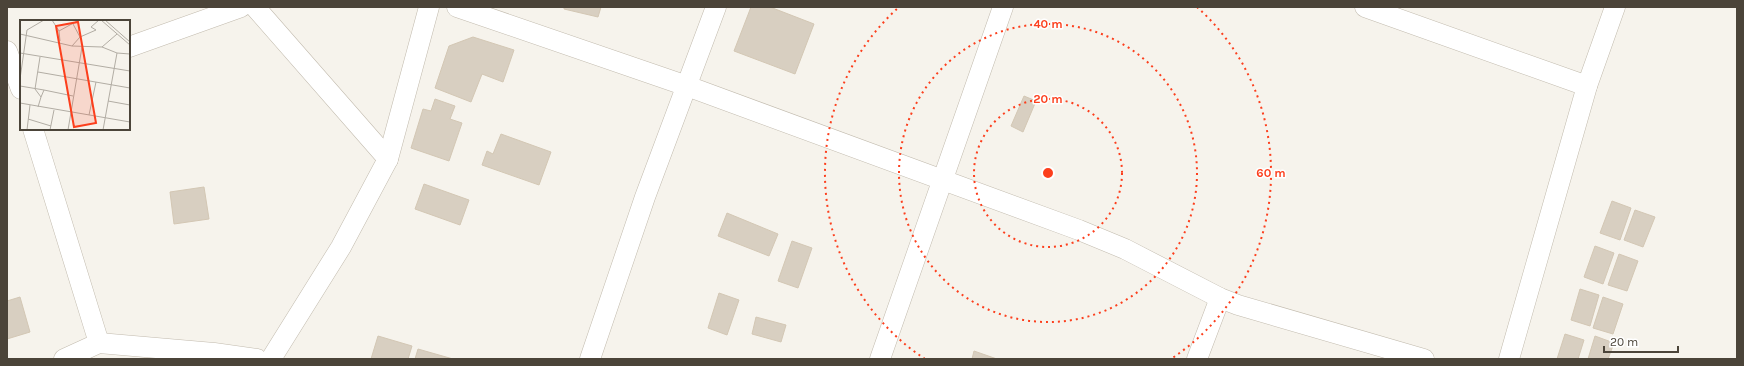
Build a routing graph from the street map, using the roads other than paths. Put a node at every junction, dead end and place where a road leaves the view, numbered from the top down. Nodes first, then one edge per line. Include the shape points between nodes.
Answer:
1 (241, 7) edge
2 (255, 7) edge
3 (429, 7) edge
4 (457, 7) edge
5 (716, 7) edge
6 (1003, 7) edge
7 (1365, 7) edge
8 (1615, 7) edge
9 (130, 47) edge
10 (7, 51) edge
11 (20, 84) edge
12 (687, 86) junction
13 (1587, 86) junction
14 (33, 130) edge
15 (388, 159) junction
16 (943, 181) junction
17 (1220, 298) junction
18 (99, 343) junction
19 (64, 359) edge
20 (257, 359) edge
21 (271, 359) edge
22 (590, 359) edge
23 (880, 359) edge
24 (1197, 359) edge
25 (1424, 359) edge
26 (1509, 359) edge

1 - 9 street
2 - 15 street
3 - 15 street
4 - 12 street
5 - 12 street
6 - 16 street
7 - 13 street
8 - 13 street
10 - 11 street
12 - 16 street
12 - 22 street via 645,197
13 - 26 street
14 - 18 street
15 - 21 street via 341,246
16 - 17 street via 1119,246
16 - 23 street
17 - 24 street
17 - 25 street
18 - 19 street
18 - 20 street

